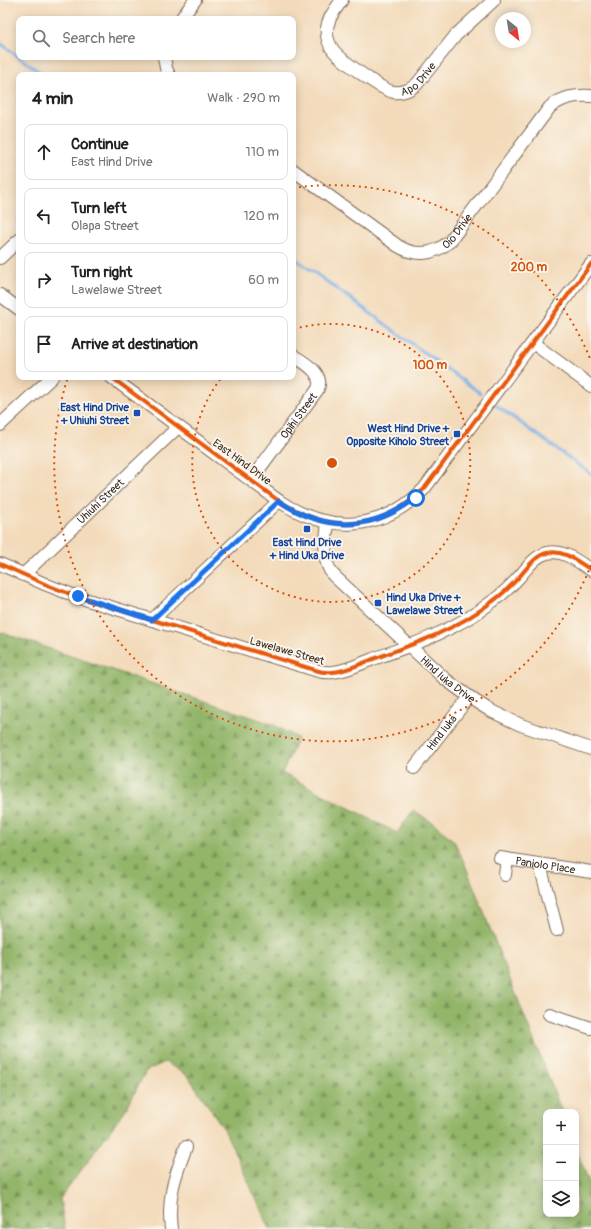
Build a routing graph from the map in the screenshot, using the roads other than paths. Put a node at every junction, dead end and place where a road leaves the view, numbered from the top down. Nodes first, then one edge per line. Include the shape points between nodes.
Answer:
1 (194, 0) edge
2 (342, 0) edge
3 (494, 0) edge
4 (183, 16) edge
5 (165, 60) edge
6 (168, 72) edge
7 (591, 96) edge
8 (296, 172) edge
9 (16, 243) edge
10 (0, 258) edge
11 (591, 264) edge
12 (0, 295) edge
13 (16, 307) edge
14 (533, 343) junction
15 (296, 357) edge
16 (49, 380) edge
17 (115, 380) edge
18 (591, 386) edge
19 (0, 425) edge
20 (178, 427) junction
21 (251, 480) junction
22 (279, 501) junction
23 (328, 523) junction
24 (0, 564) edge
25 (591, 570) edge
26 (23, 575) junction
27 (152, 620) junction
28 (409, 646) junction
29 (469, 697) junction
30 (591, 749) edge
31 (414, 768) dead end
32 (540, 865) junction
33 (591, 872) edge
34 (505, 875) dead end
35 (557, 930) dead end
36 (550, 1014) dead end
37 (591, 1028) edge
38 (186, 1147) dead end
39 (171, 1229) edge

1 - 4 street
2 - 3 street, Apo Drive via 328,24 327,36 331,47 383,89 393,92 408,90 417,84 456,34
5 - 6 street
7 - 8 street, Oio Drive via 568,97 550,107 450,241 428,253 409,252 398,246
9 - 10 street
11 - 14 street, East Hind Drive
12 - 13 street
14 - 18 street
14 - 23 street, East Hind Drive via 416,498 396,511 374,520 351,524
15 - 21 street, Opihi Street via 317,374 320,381 318,389
16 - 19 street
17 - 20 street, East Hind Drive
20 - 21 street, East Hind Drive
20 - 26 street, Uhiuhi Street
21 - 22 street, East Hind Drive
22 - 23 street, East Hind Drive via 306,516
22 - 27 street
23 - 28 street, Hind Iuka Drive via 324,552 329,570
24 - 26 street, Lawelawe Street
25 - 28 street, Lawelawe Street via 566,554 543,554 535,559 507,590 479,612 452,628
26 - 27 street, Lawelawe Street via 62,591
27 - 28 street, Lawelawe Street via 326,672 344,670
28 - 29 street, Hind Iuka Drive
29 - 30 street, Hind Iuka Drive via 491,711 522,725
29 - 31 street, Hind Iuka
32 - 33 street, Paniolo Place
32 - 34 street, Paniolo Place via 504,859
32 - 35 street
36 - 37 street
38 - 39 street via 170,1195

